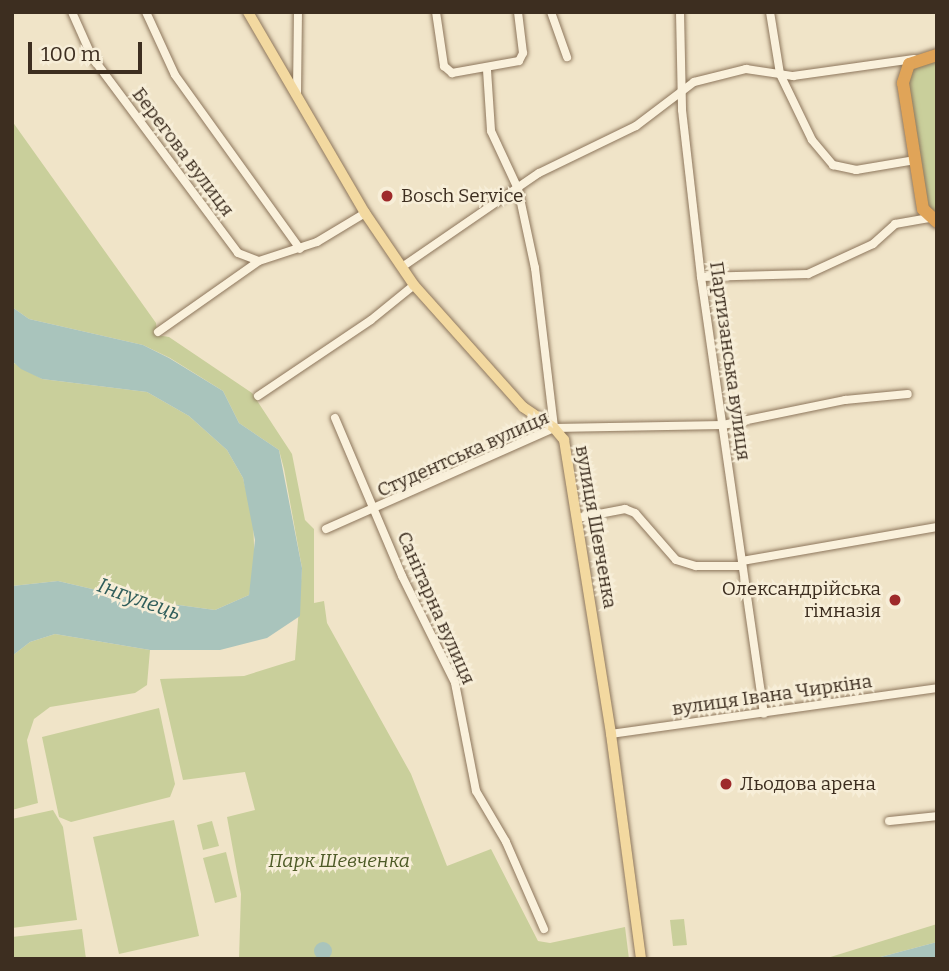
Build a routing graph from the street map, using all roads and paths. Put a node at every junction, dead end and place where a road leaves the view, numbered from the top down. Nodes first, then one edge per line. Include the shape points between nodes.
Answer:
1 (72, 12) edge
2 (146, 12) edge
3 (248, 12) edge
4 (298, 12) edge
5 (436, 12) edge
6 (518, 12) edge
7 (551, 12) edge
8 (680, 12) edge
9 (770, 12) edge
10 (937, 55) edge
11 (567, 57) dead end
12 (916, 58) junction
13 (487, 70) junction
14 (780, 74) junction
15 (681, 92) junction
16 (298, 93) junction
17 (915, 160) junction
18 (519, 189) junction
19 (365, 213) junction
20 (933, 220) edge
21 (300, 249) junction
22 (259, 261) junction
23 (402, 267) junction
24 (701, 277) junction
25 (414, 285) junction
26 (158, 332) dead end
27 (908, 394) dead end
28 (258, 396) dead end
29 (335, 418) dead end
30 (723, 425) junction
31 (554, 428) junction
32 (375, 510) junction
33 (578, 518) junction
34 (937, 527) edge
35 (326, 529) dead end
36 (741, 563) junction
37 (937, 688) edge
38 (764, 713) junction
39 (611, 734) junction
40 (937, 816) edge
41 (889, 821) dead end
42 (544, 929) dead end
43 (641, 959) edge

1 - 22 street, Берегова вулиця via 92,57 238,253
2 - 21 street via 175,75
3 - 16 main road
4 - 16 street
5 - 13 street via 446,69
6 - 13 street via 522,57 512,65
7 - 11 street
8 - 15 street, Партизанська вулиця
9 - 14 street
10 - 12 highway
12 - 14 street
12 - 17 highway via 903,83
13 - 18 street, вулиця Шевченка via 491,131
14 - 15 street via 755,70 723,73
14 - 17 street via 812,140 834,165 856,170
15 - 18 street via 636,126 539,173
15 - 24 street, Партизанська вулиця
16 - 19 main road
17 - 20 highway via 923,209
18 - 23 street
18 - 31 street, вулиця Шевченка via 548,347
19 - 21 street
19 - 23 main road
20 - 24 street via 895,224 873,244 808,274
21 - 22 street
22 - 26 street
23 - 25 main road
24 - 30 street, Партизанська вулиця
25 - 28 street via 371,320
25 - 31 main road via 523,407
27 - 30 street, Студентська вулиця via 845,400
29 - 32 street, Санітарна вулиця
30 - 31 street, Студентська вулиця
30 - 36 street, Партизанська вулиця via 744,551
31 - 32 street, Студентська вулиця
31 - 33 main road, вулиця Шевченка via 564,440
32 - 35 street, Студентська вулиця
32 - 42 street, Санітарна вулиця via 455,683 476,791 506,842
33 - 36 street via 625,509 635,513 676,560 696,566
33 - 39 main road, вулиця Шевченка
34 - 36 street
36 - 38 street, Партизанська вулиця
37 - 38 street, вулиця Івана Чиркіна
38 - 39 street, вулиця Івана Чиркіна
39 - 43 main road, вулиця Шевченка
40 - 41 street

